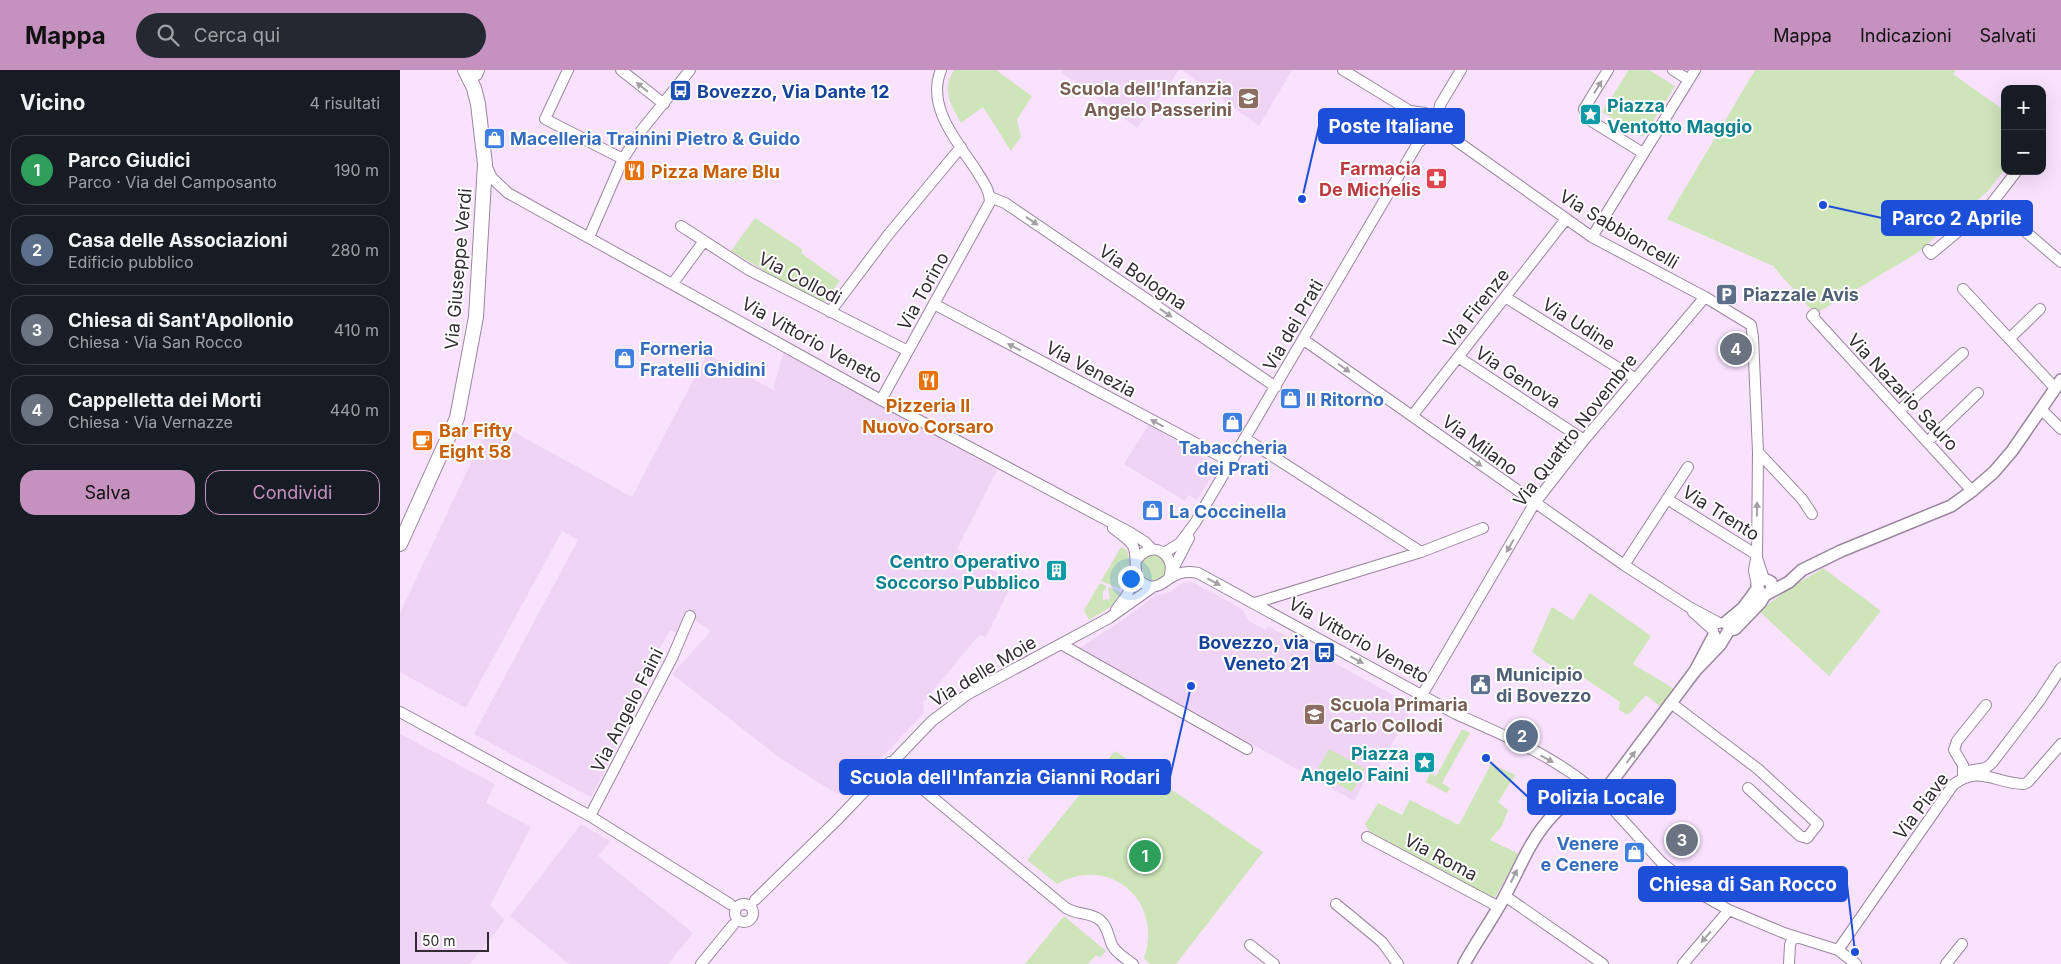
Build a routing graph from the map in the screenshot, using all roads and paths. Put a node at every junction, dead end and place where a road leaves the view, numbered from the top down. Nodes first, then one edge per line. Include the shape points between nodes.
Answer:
1 (568, 70) edge
2 (621, 70) edge
3 (690, 70) edge
4 (942, 70) edge
5 (1343, 70) edge
6 (1461, 70) edge
7 (1608, 70) edge
8 (1673, 70) edge
9 (1695, 70) edge
10 (472, 73) edge
11 (1689, 80) junction
12 (664, 104) junction
13 (1410, 111) junction
14 (1433, 116) junction
15 (1425, 130) junction
16 (1451, 137) junction
17 (961, 147) junction
18 (1643, 153) junction
19 (624, 159) junction
20 (485, 164) junction
21 (2014, 175) edge
22 (485, 193) junction
23 (508, 193) junction
24 (990, 197) junction
25 (1992, 202) junction
26 (1566, 220) junction
27 (681, 226) dead end
28 (589, 237) junction
29 (1592, 237) junction
30 (704, 241) junction
31 (1928, 250) dead end
32 (2061, 262) edge
33 (673, 282) junction
34 (1963, 289) dead end
35 (1505, 297) junction
36 (1705, 297) junction
37 (934, 304) junction
38 (2040, 309) dead end
39 (830, 312) junction
40 (1814, 314) dead end
41 (2010, 339) junction
42 (1304, 340) junction
43 (908, 351) junction
44 (1963, 353) dead end
45 (1458, 357) junction
46 (1636, 379) junction
47 (2058, 384) edge
48 (1276, 387) junction
49 (1978, 393) dead end
50 (881, 400) junction
51 (2041, 409) junction
52 (1899, 411) junction
53 (1412, 416) junction
54 (2061, 429) edge
55 (1246, 439) junction
56 (1584, 440) junction
57 (1927, 442) junction
58 (1758, 452) junction
59 (1231, 462) junction
60 (1688, 467) dead end
61 (1972, 491) junction
62 (1667, 499) junction
63 (1534, 504) junction
64 (1812, 514) dead end
65 (1099, 517) junction
66 (1195, 523) junction
67 (1483, 528) dead end
68 (400, 542) edge
69 (1152, 549) junction
70 (1421, 552) junction
71 (1164, 553) junction
72 (1757, 556) junction
73 (1136, 561) junction
74 (1624, 565) junction
75 (1136, 574) junction
76 (1170, 574) junction
77 (1153, 586) junction
78 (1764, 587) junction
79 (1255, 603) junction
80 (690, 616) dead end
81 (1109, 618) junction
82 (1721, 630) junction
83 (1061, 644) junction
84 (2061, 668) edge
85 (1422, 695) junction
86 (1671, 704) junction
87 (1986, 705) dead end
88 (400, 712) edge
89 (2061, 744) edge
90 (1247, 749) dead end
91 (890, 762) junction
92 (1963, 774) junction
93 (1954, 785) junction
94 (1590, 787) junction
95 (1748, 788) dead end
96 (1601, 796) junction
97 (590, 816) junction
98 (1367, 837) dead end
99 (1505, 896) junction
100 (745, 904) junction
101 (1336, 904) dead end
102 (1499, 907) junction
103 (1729, 910) junction
104 (736, 919) junction
105 (1793, 936) junction
106 (1962, 944) dead end
107 (1250, 945) dead end
108 (1838, 950) junction
109 (701, 964) edge
110 (1132, 964) edge
111 (1274, 964) edge
112 (1398, 964) edge
113 (1464, 964) edge
114 (1603, 964) edge
115 (1683, 964) edge
116 (1789, 964) edge
117 (1856, 964) edge
118 (1946, 964) edge

1 - 19 street via 545,119
12 -> 2 street
3 - 12 street
4 - 17 street via 936,82 936,99
5 - 13 street
6 - 14 street, Via dei Prati
18 -> 7 street via 1588,119 1584,109
8 - 11 street
9 - 11 street
10 - 20 main road, Via Giuseppe Verdi
11 - 18 street
12 - 19 street via 641,131
13 - 14 street
13 - 15 street
14 - 15 street, Via dei Prati via 1420,117
14 - 15 street, Via dei Prati via 1439,128
14 - 16 street, Via Sabbioncelli
15 - 16 street, Via Sabbioncelli
15 - 42 street, Via dei Prati
16 - 26 street, Via Sabbioncelli
17 - 24 street
17 - 39 street
18 - 29 street
19 - 28 street
20 - 22 main road, Via Giuseppe Verdi
20 - 23 street, Via Vittorio Veneto via 492,178
21 - 25 street
22 - 23 street, Via Vittorio Veneto via 495,190
22 - 68 main road, Via Giuseppe Verdi via 476,317 457,418
23 - 28 street, Via Vittorio Veneto
24 - 37 street, Via Torino via 988,207
24 -> 48 street, Via Bologna via 1013,208
25 - 31 street via 1931,254
25 - 32 street
26 - 29 street, Via Sabbioncelli
26 - 35 street, Via Firenze
27 - 30 street, Via Collodi
28 - 33 street, Via Vittorio Veneto
29 - 36 street, Via Sabbioncelli
30 - 33 street
30 - 39 street, Via Collodi via 749,270
33 - 50 street, Via Vittorio Veneto
34 - 41 street
35 - 45 street, Via Firenze
35 - 46 street, Via Udine
36 - 46 street, Via Quattro Novembre
36 - 58 street, Via Sabbioncelli via 1751,325
37 - 43 street, Via Torino
59 -> 37 street, Via Venezia
38 - 41 street
39 - 43 street, Via Collodi
40 - 52 street, Via Nazario Sauro via 1812,316
41 - 47 street
42 - 48 street, Via dei Prati
42 -> 53 street, Via Milano
43 - 50 street, Via Torino
44 - 52 street
45 - 53 street, Via Firenze
45 - 56 street, Via Genova
46 - 56 street, Via Quattro Novembre
47 - 51 street
48 - 55 street, Via dei Prati
49 - 57 street
50 - 65 street, Via Vittorio Veneto
51 - 54 street
51 - 61 street via 2012,451
52 - 57 street, Via Nazario Sauro
53 -> 63 street, Via Milano
55 - 59 street, Via dei Prati
55 - 70 street
56 - 63 street, Via Quattro Novembre
57 - 61 street, Via Nazario Sauro
58 - 64 street
72 -> 58 street
59 - 66 street, Via dei Prati
60 - 62 street, Via Trento
61 - 78 street via 1951,506 1840,551 1802,570 1789,582
62 - 72 street, Via Trento
62 - 74 street, Via Trento
63 - 74 street, Via Milano
63 -> 85 street, Via Quattro Novembre
65 - 69 street, Via Vittorio Veneto via 1131,533
65 - 73 street, Via Vittorio Veneto via 1129,541
66 - 71 street, Via dei Prati via 1180,543
66 - 76 street, Via dei Prati
67 - 70 street, Via Vittorio Veneto
69 - 71 street, Via Vittorio Veneto
69 - 73 street
70 - 79 street, Via Vittorio Veneto
71 - 76 street via 1172,564
72 - 78 street
73 - 75 street, Via Vittorio Veneto
74 - 82 street, Via Milano
75 - 77 street via 1143,583
75 - 81 street, Via delle Moie via 1127,595
76 - 77 street, Via Vittorio Veneto via 1160,586
76 -> 79 street, Via Vittorio Veneto via 1198,574
77 - 81 street, Via delle Moie
78 - 82 street
79 -> 85 street, Via Vittorio Veneto
80 - 97 street, Via Angelo Faini via 672,658
81 - 83 street, Via delle Moie
82 - 86 street via 1720,646
83 - 90 street, Via delle Moie
83 - 91 street, Via delle Moie via 968,694 932,721
84 - 92 street via 1992,763 1986,768
85 -> 94 street, Via Vittorio Veneto via 1570,771
86 - 95 street via 1758,769 1818,824 1807,838 1800,836
96 -> 86 street
87 - 92 street via 1956,741 1954,750 1963,765
88 - 97 street
89 - 93 street, Via Piave via 2024,784 1971,775
91 - 100 street, Via delle Moie via 836,821
91 - 110 street via 1066,908 1100,920 1114,948
92 - 93 street
93 - 108 street, Via Piave
94 - 96 street, Via Vittorio Veneto
99 -> 94 street via 1541,829 1554,813
96 - 103 street via 1662,863 1704,896
97 - 100 street
98 - 102 street, Via Roma
99 - 102 street
99 - 114 street
100 - 104 street
100 - 104 street, Via delle Moie via 751,918 748,921
101 - 112 street via 1382,942
102 - 113 street
103 - 105 street
103 -> 115 street
104 - 109 street, Via delle Moie
105 - 108 street
105 - 116 street
106 - 118 street
107 - 111 street
108 - 117 street

